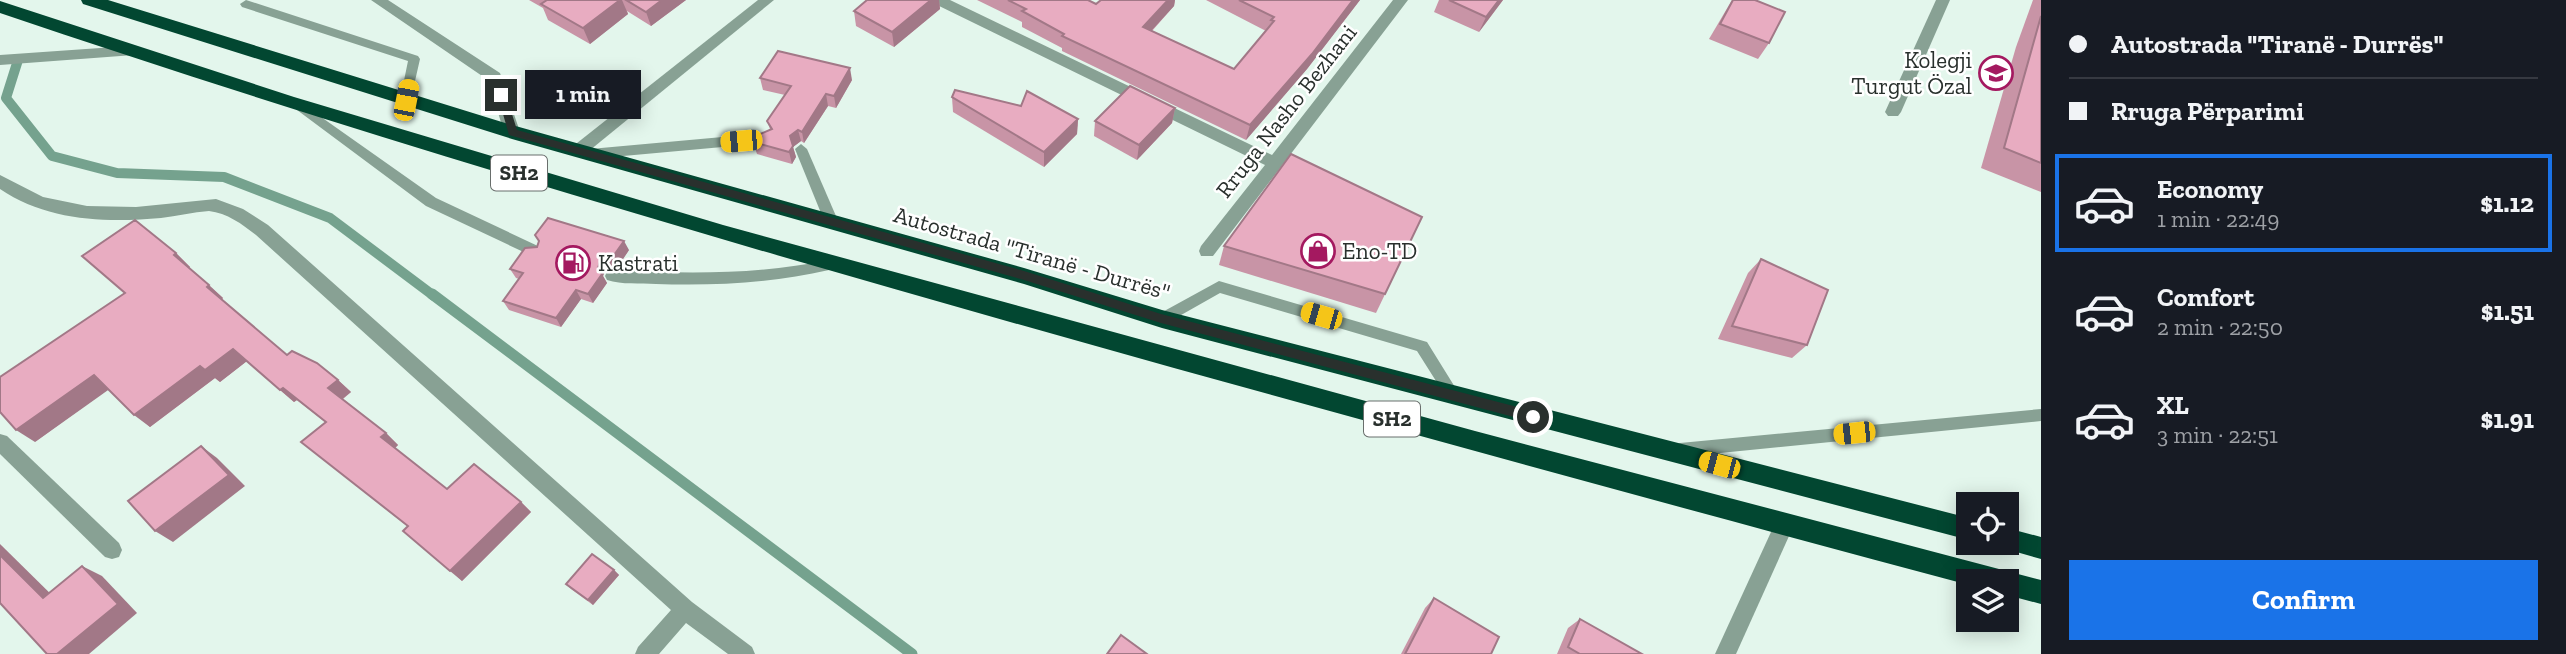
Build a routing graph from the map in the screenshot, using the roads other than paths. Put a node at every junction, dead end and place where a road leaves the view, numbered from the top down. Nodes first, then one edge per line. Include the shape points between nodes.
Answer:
1 (89, 0) edge
2 (378, 0) edge
3 (767, 0) edge
4 (938, 0) edge
5 (1401, 0) edge
6 (1943, 0) edge
7 (246, 4) dead end
8 (0, 7) edge
9 (129, 51) junction
10 (0, 60) edge
11 (406, 100) junction
12 (297, 104) junction
13 (1893, 112) dead end
14 (512, 132) junction
15 (766, 138) edge
16 (801, 149) dead end
17 (582, 153) junction
18 (1275, 163) junction
19 (0, 181) edge
20 (832, 223) junction
21 (535, 251) edge
22 (1207, 251) dead end
23 (829, 265) junction
24 (612, 276) dead end
25 (1161, 318) junction
26 (1453, 396) junction
27 (2041, 415) edge
28 (0, 442) edge
29 (1667, 452) junction
30 (1784, 525) junction
31 (1956, 526) edge
32 (2019, 542) edge
33 (2041, 548) edge
34 (112, 550) dead end
35 (1956, 570) edge
36 (2019, 586) edge
37 (2041, 592) edge
38 (685, 609) junction
39 (645, 654) edge
40 (745, 654) edge
41 (1725, 654) edge

1 - 11 highway, Autostrada "Tiranë - Durrës" / SH2
2 - 14 street via 495,76
3 - 17 street
4 - 18 street
5 - 18 street, Rruga Nasho Bezhani
6 - 13 street
7 - 11 lane via 414,59
8 - 9 highway, SH2
9 - 10 street
9 - 12 highway, SH2
11 - 14 highway, Autostrada "Tiranë - Durrës" / SH2
12 - 21 lane via 430,202
12 - 23 highway, SH2
14 - 17 highway, Autostrada "Tiranë - Durrës" / SH2
15 - 17 lane
16 - 20 lane
17 - 20 highway, Autostrada "Tiranë - Durrës" / SH2
18 - 22 street, Rruga Nasho Bezhani
19 - 38 street via 14,193 52,209 107,212 210,204 242,216
20 - 25 highway, Autostrada "Tiranë - Durrës" / SH2
23 - 24 lane via 796,273 701,278
23 - 30 highway, SH2
25 - 26 highway, Autostrada "Tiranë - Durrës" / SH2
25 - 26 lane via 1219,287 1422,346
26 - 29 highway, Autostrada "Tiranë - Durrës" / SH2
27 - 29 lane
28 - 34 street
29 - 31 highway, Autostrada "Tiranë - Durrës" / SH2
30 - 35 highway, SH2
30 - 41 street
32 - 33 highway
36 - 37 highway
38 - 39 street
38 - 40 street

